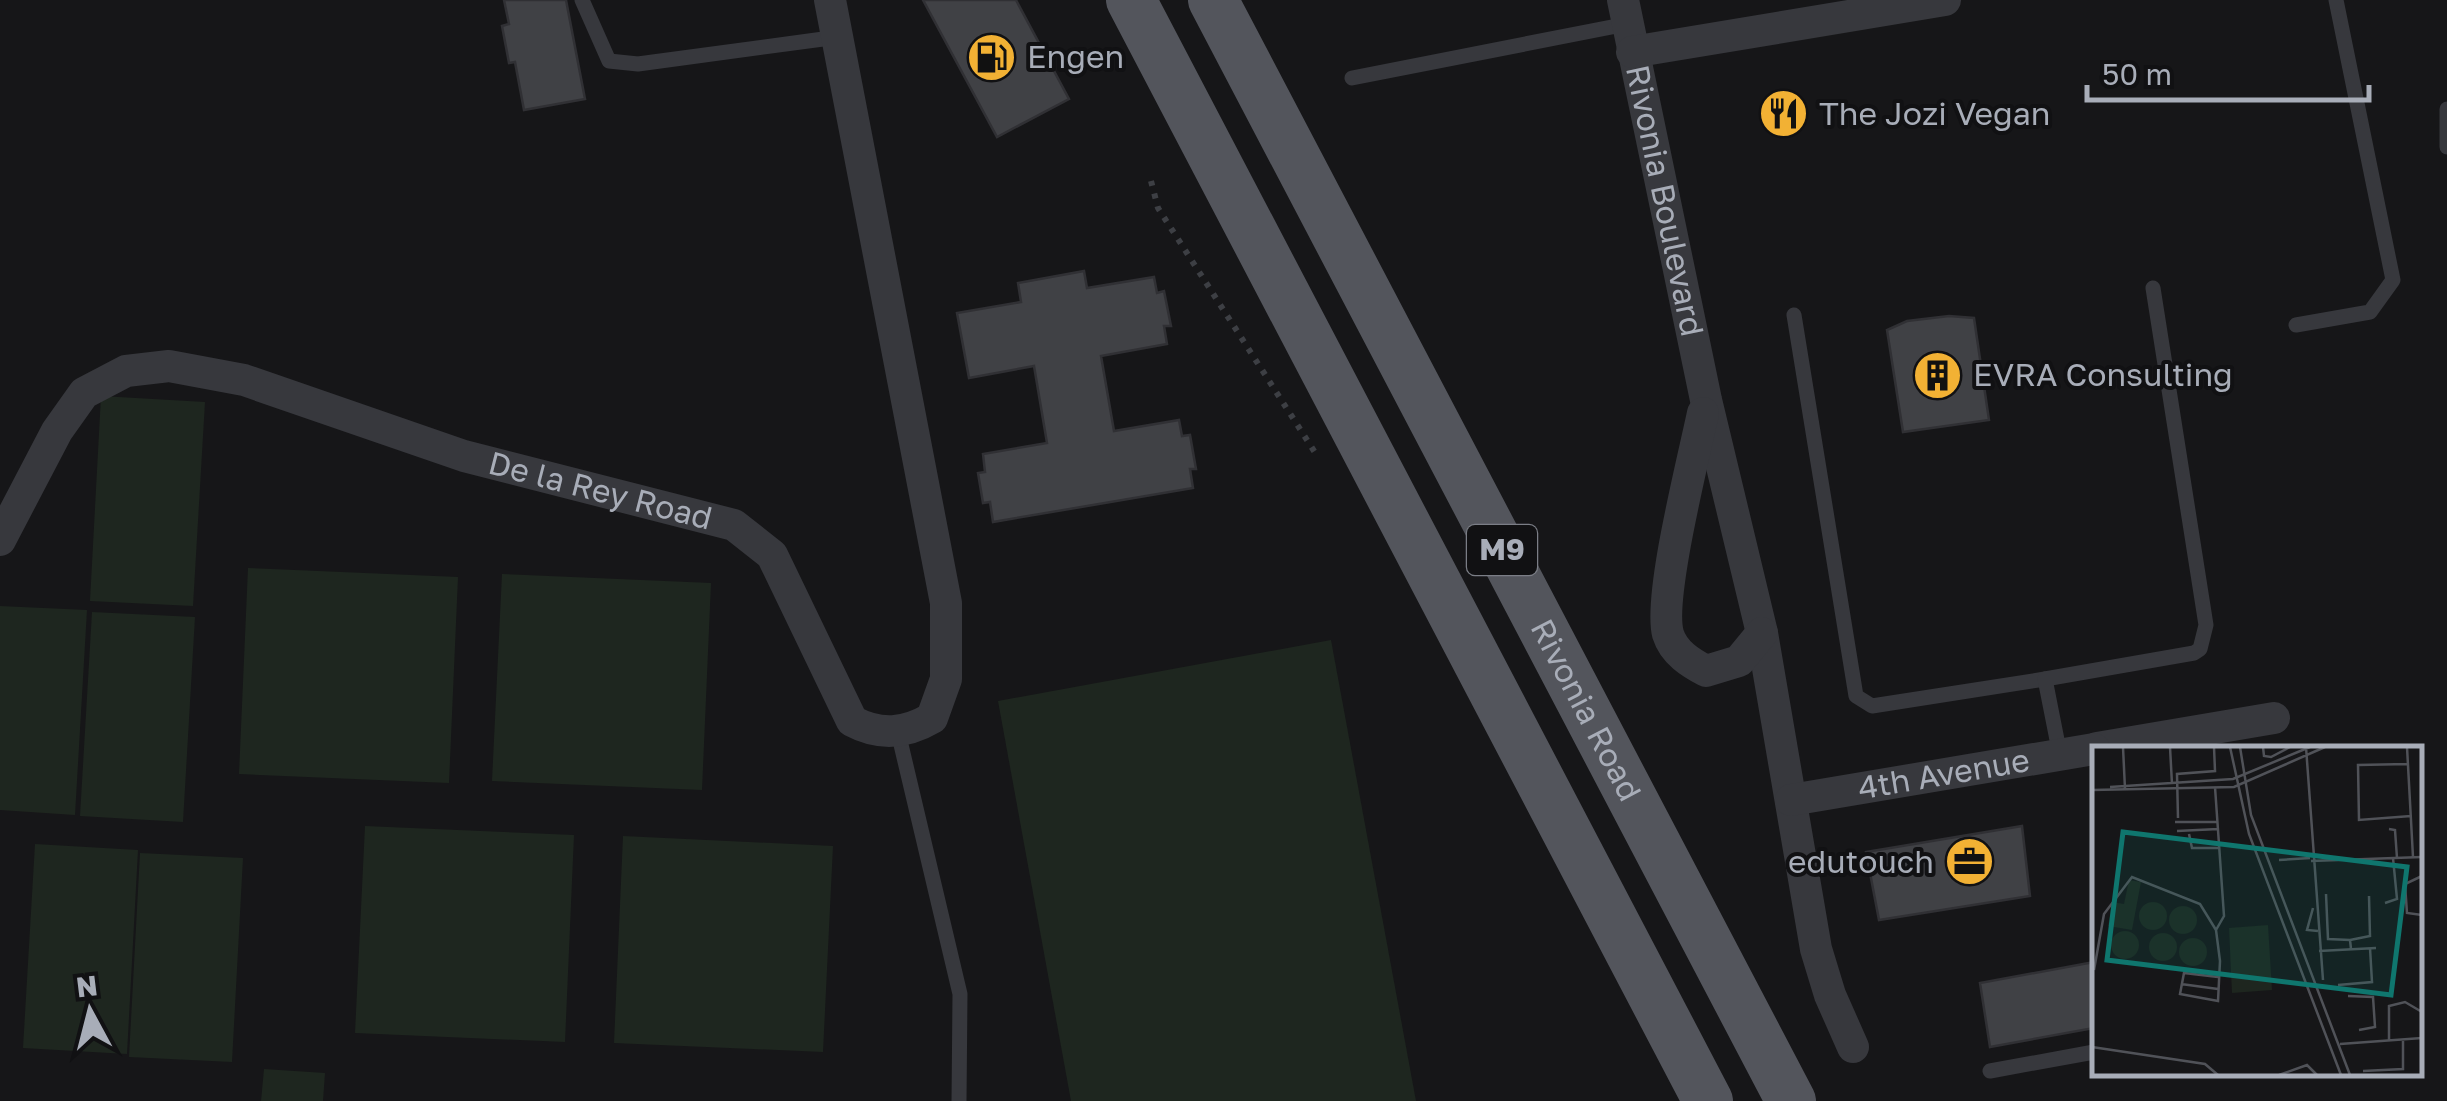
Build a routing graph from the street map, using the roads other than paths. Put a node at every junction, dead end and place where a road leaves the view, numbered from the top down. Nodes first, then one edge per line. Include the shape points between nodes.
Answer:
1 (582, 0) edge
2 (830, 0) edge
3 (1131, 0) edge
4 (1213, 0) edge
5 (1945, 0) edge
6 (2336, 0) edge
7 (1627, 26) edge
8 (838, 37) junction
9 (1352, 78) dead end
10 (2447, 109) edge
11 (2447, 147) edge
12 (2153, 288) dead end
13 (1794, 315) dead end
14 (2296, 325) dead end
15 (1706, 400) junction
16 (0, 540) edge
17 (1762, 633) junction
18 (2045, 679) junction
19 (2274, 718) dead end
20 (898, 732) junction
21 (2218, 739) edge
22 (2133, 746) edge
23 (2092, 750) edge
24 (2060, 755) junction
25 (1791, 800) junction
26 (1853, 1047) dead end
27 (2092, 1052) edge
28 (1990, 1071) dead end
29 (959, 1101) edge
30 (1708, 1101) edge
31 (1791, 1101) edge

1 - 8 lane via 609,61 638,64
2 - 8 street
3 - 30 main road, M9
4 - 31 main road, Rivonia Road / M9
5 - 7 street
6 - 14 lane via 2393,280 2370,312
7 - 9 lane
7 - 15 street, Rivonia Boulevard
8 - 20 street via 946,602 943,696 932,718
10 - 11 lane
12 - 18 lane via 2195,545 2203,642 2194,653
13 - 18 lane via 1856,696 1872,706
15 - 17 street, Rivonia Boulevard
15 - 17 street, Rivonia Boulevard via 1674,559 1668,634 1676,649 1706,671 1739,661
16 - 20 street, De la Rey Road via 84,393 126,371 170,366 244,380 464,456 734,525 772,555 785,576 852,721 868,730
17 - 25 street, Rivonia Boulevard
18 - 24 lane
19 - 21 street, 4th Avenue
20 - 29 lane via 960,994
21 - 22 street, 4th Avenue
23 - 24 street, 4th Avenue
24 - 25 street, 4th Avenue
25 - 26 street, Rivonia Boulevard via 1816,949
27 - 28 lane

